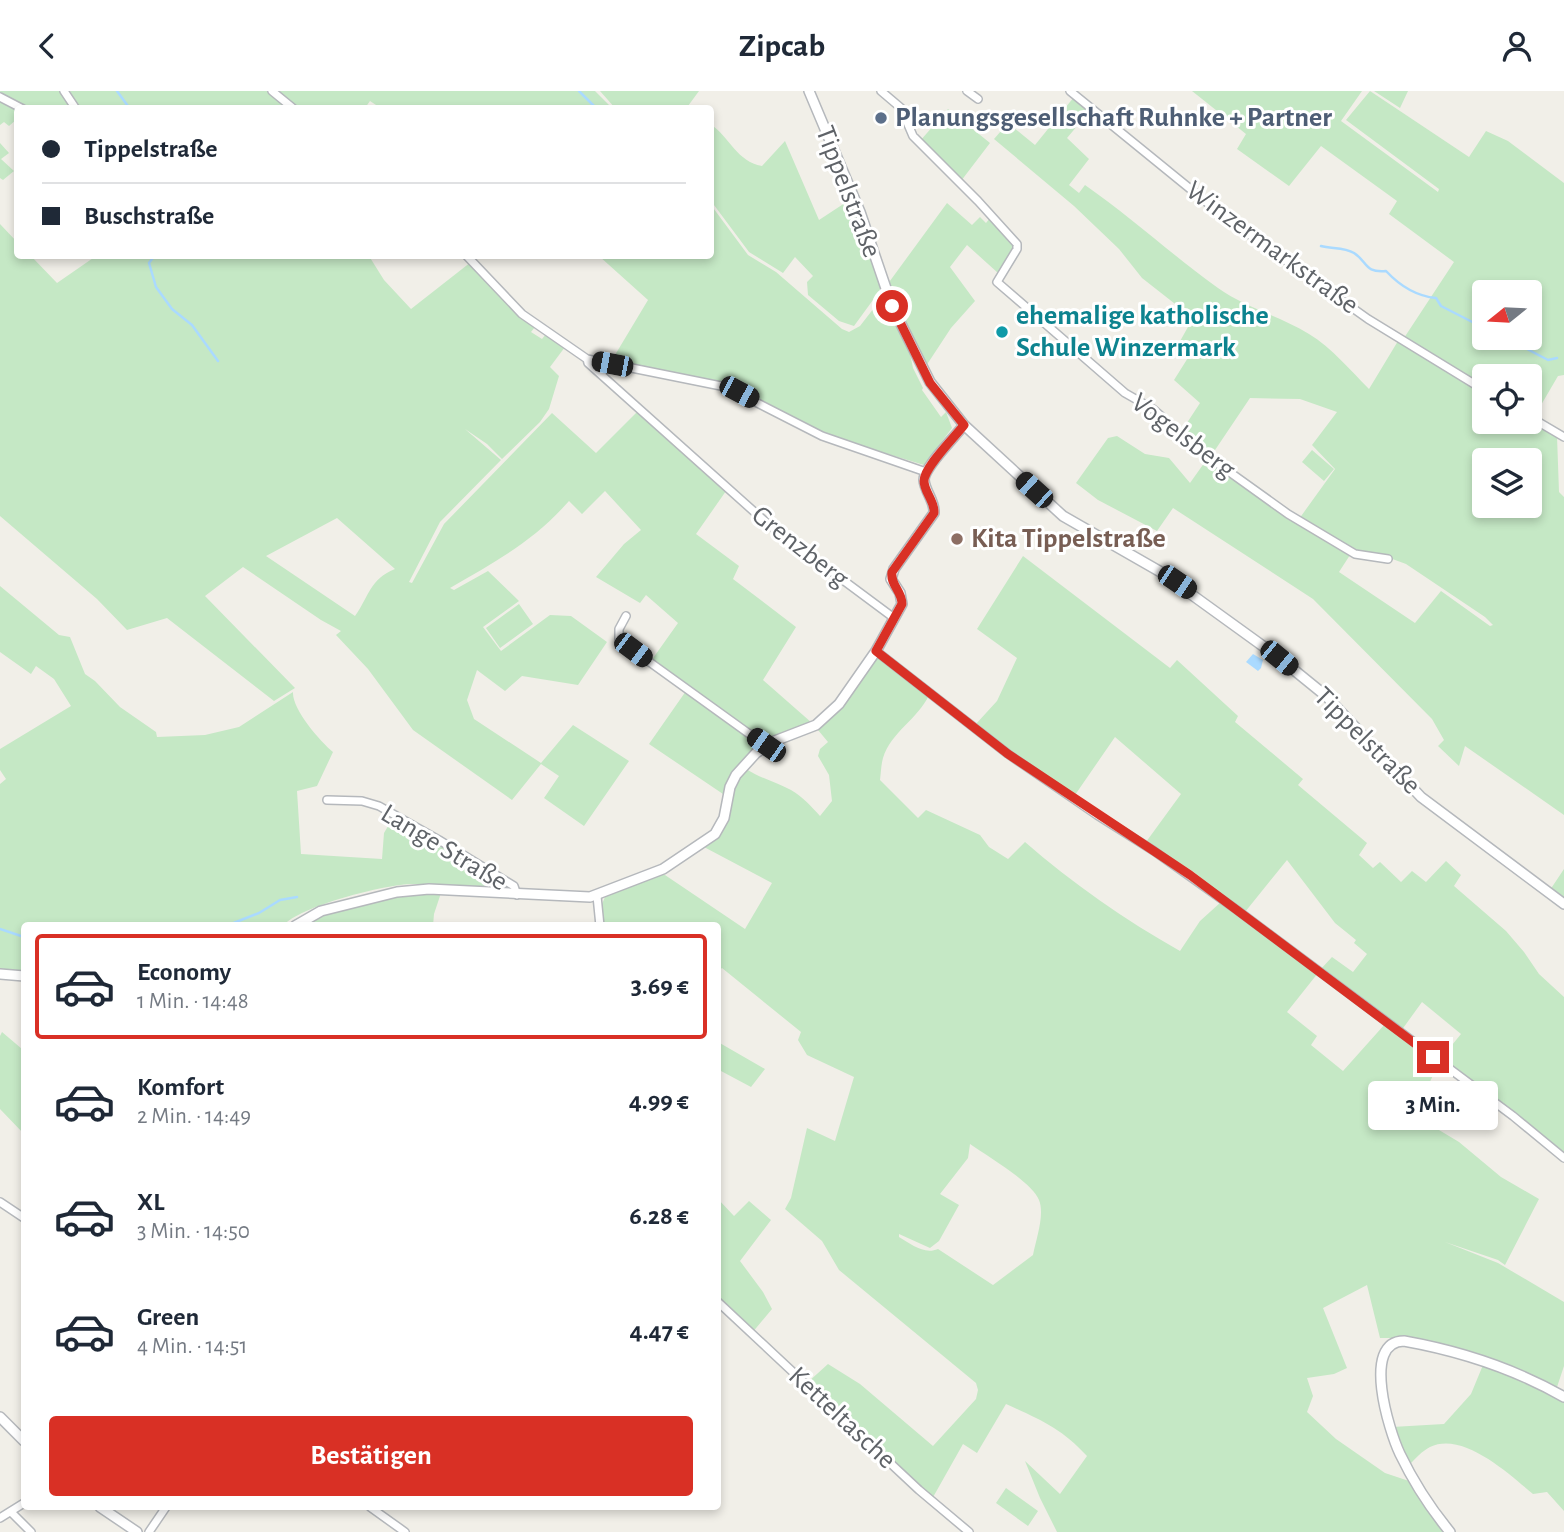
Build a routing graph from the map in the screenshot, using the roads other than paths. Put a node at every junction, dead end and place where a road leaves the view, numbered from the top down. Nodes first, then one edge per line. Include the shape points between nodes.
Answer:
1 (272, 91) edge
2 (808, 91) edge
3 (881, 91) edge
4 (967, 91) edge
5 (1070, 91) edge
6 (978, 99) dead end
7 (289, 105) edge
8 (470, 259) edge
9 (587, 359) junction
10 (1472, 383) edge
11 (1542, 424) edge
12 (964, 425) junction
13 (1564, 437) edge
14 (926, 472) junction
15 (1388, 559) dead end
16 (626, 616) dead end
17 (894, 618) junction
18 (876, 651) junction
19 (766, 745) junction
20 (327, 800) dead end
21 (517, 895) junction
22 (597, 896) junction
23 (1564, 904) edge
24 (302, 922) edge
25 (600, 922) edge
26 (0, 974) edge
27 (21, 976) edge
28 (1564, 1158) edge
29 (0, 1202) edge
30 (21, 1216) edge
31 (721, 1305) edge
32 (1564, 1397) edge
33 (0, 1417) edge
34 (21, 1438) edge
35 (21, 1505) edge
36 (104, 1510) edge
37 (164, 1510) edge
38 (374, 1510) edge
39 (11, 1513) junction
40 (0, 1518) edge
41 (31, 1532) edge
42 (137, 1532) edge
43 (149, 1532) edge
44 (405, 1532) edge
45 (969, 1532) edge
46 (1450, 1532) edge

1 - 7 street
2 - 12 street, Tippelstraße via 866,227 892,306 930,383
3 - 15 street, Vogelsberg via 901,108 913,136 1016,242 1017,249 997,282 1130,397 1153,409 1203,453 1287,514 1355,554
4 - 6 street
5 - 10 street, Winzermarkstraße via 1226,218 1368,319
8 - 9 street, Grenzberg via 522,314
9 - 14 street, Grenzberg via 726,387 822,436
9 - 17 street, Grenzberg via 769,525
11 - 13 street
12 - 14 street
12 - 23 street, Tippelstraße via 1063,516 1177,582 1278,657 1326,696 1421,797
14 - 17 street, Grenzberg via 934,513 892,572 902,601
16 - 19 street via 619,640
17 - 18 street, Lange Straße
18 - 19 street, Lange Straße via 823,720
18 - 28 street via 1008,754 1218,896
19 - 22 street, Lange Straße via 733,781 715,834 663,869
20 - 21 street, Lange Straße via 379,806 514,886
21 - 22 street, Lange Straße
21 - 24 street, Lange Straße via 429,889 397,892 321,911
22 - 25 street
26 - 27 street
29 - 30 street
31 - 45 street, Ketteltasche
32 - 46 street via 1480,1360 1404,1341 1387,1347 1381,1358 1382,1379 1393,1437 1419,1488
33 - 34 street
35 - 39 street
36 - 42 street
37 - 43 street
38 - 44 street
39 - 40 street
39 - 41 street

